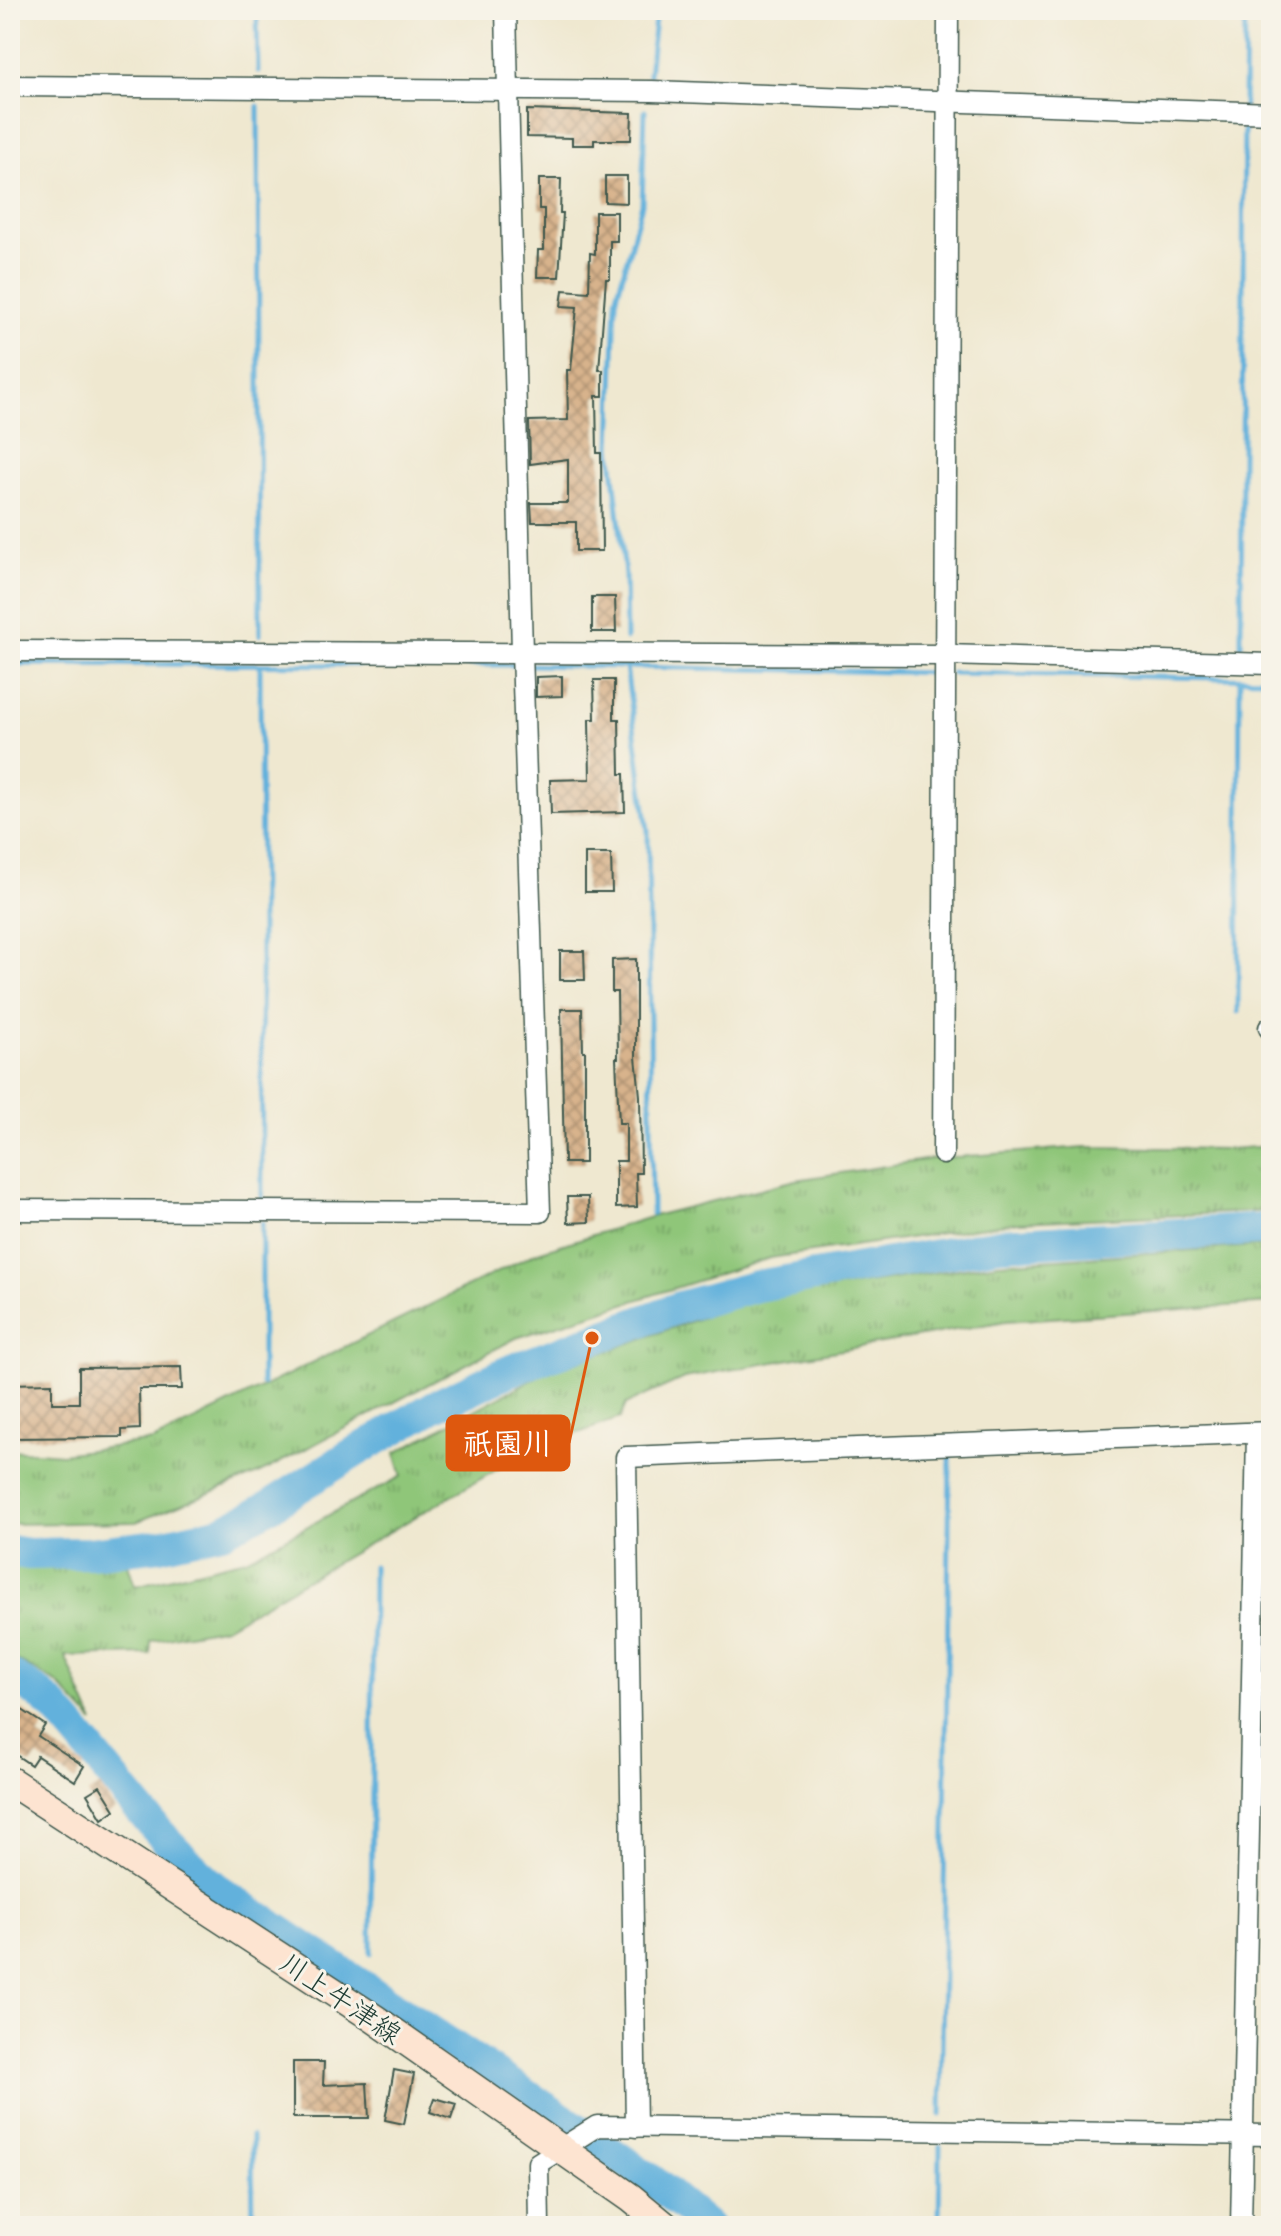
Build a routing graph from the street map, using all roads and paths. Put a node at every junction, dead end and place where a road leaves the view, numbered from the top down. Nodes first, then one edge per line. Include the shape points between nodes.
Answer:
1 (506, 10) edge
2 (948, 10) edge
3 (10, 86) edge
4 (507, 91) junction
5 (947, 102) junction
6 (1271, 113) edge
7 (10, 651) edge
8 (945, 655) junction
9 (522, 662) junction
10 (1271, 664) edge
11 (943, 1154) dead end
12 (10, 1210) edge
13 (1264, 1432) edge
14 (10, 1781) edge
15 (636, 2127) junction
16 (1242, 2135) junction
17 (1271, 2135) edge
18 (560, 2149) junction
19 (539, 2226) edge
20 (665, 2226) edge
21 (1241, 2226) edge

1 - 4 street
2 - 5 street
3 - 4 street
4 - 5 street
4 - 9 street
5 - 6 street
5 - 8 street
7 - 9 street
8 - 9 street
8 - 10 street
8 - 11 street
9 - 12 street via 540,1212
13 - 15 street via 626,1457
13 - 16 street
14 - 18 main road, 川上牛津線 via 375,2019
15 - 16 street
15 - 18 street via 597,2126
16 - 17 street
16 - 21 street
18 - 19 street via 538,2163
18 - 20 main road, 川上牛津線

